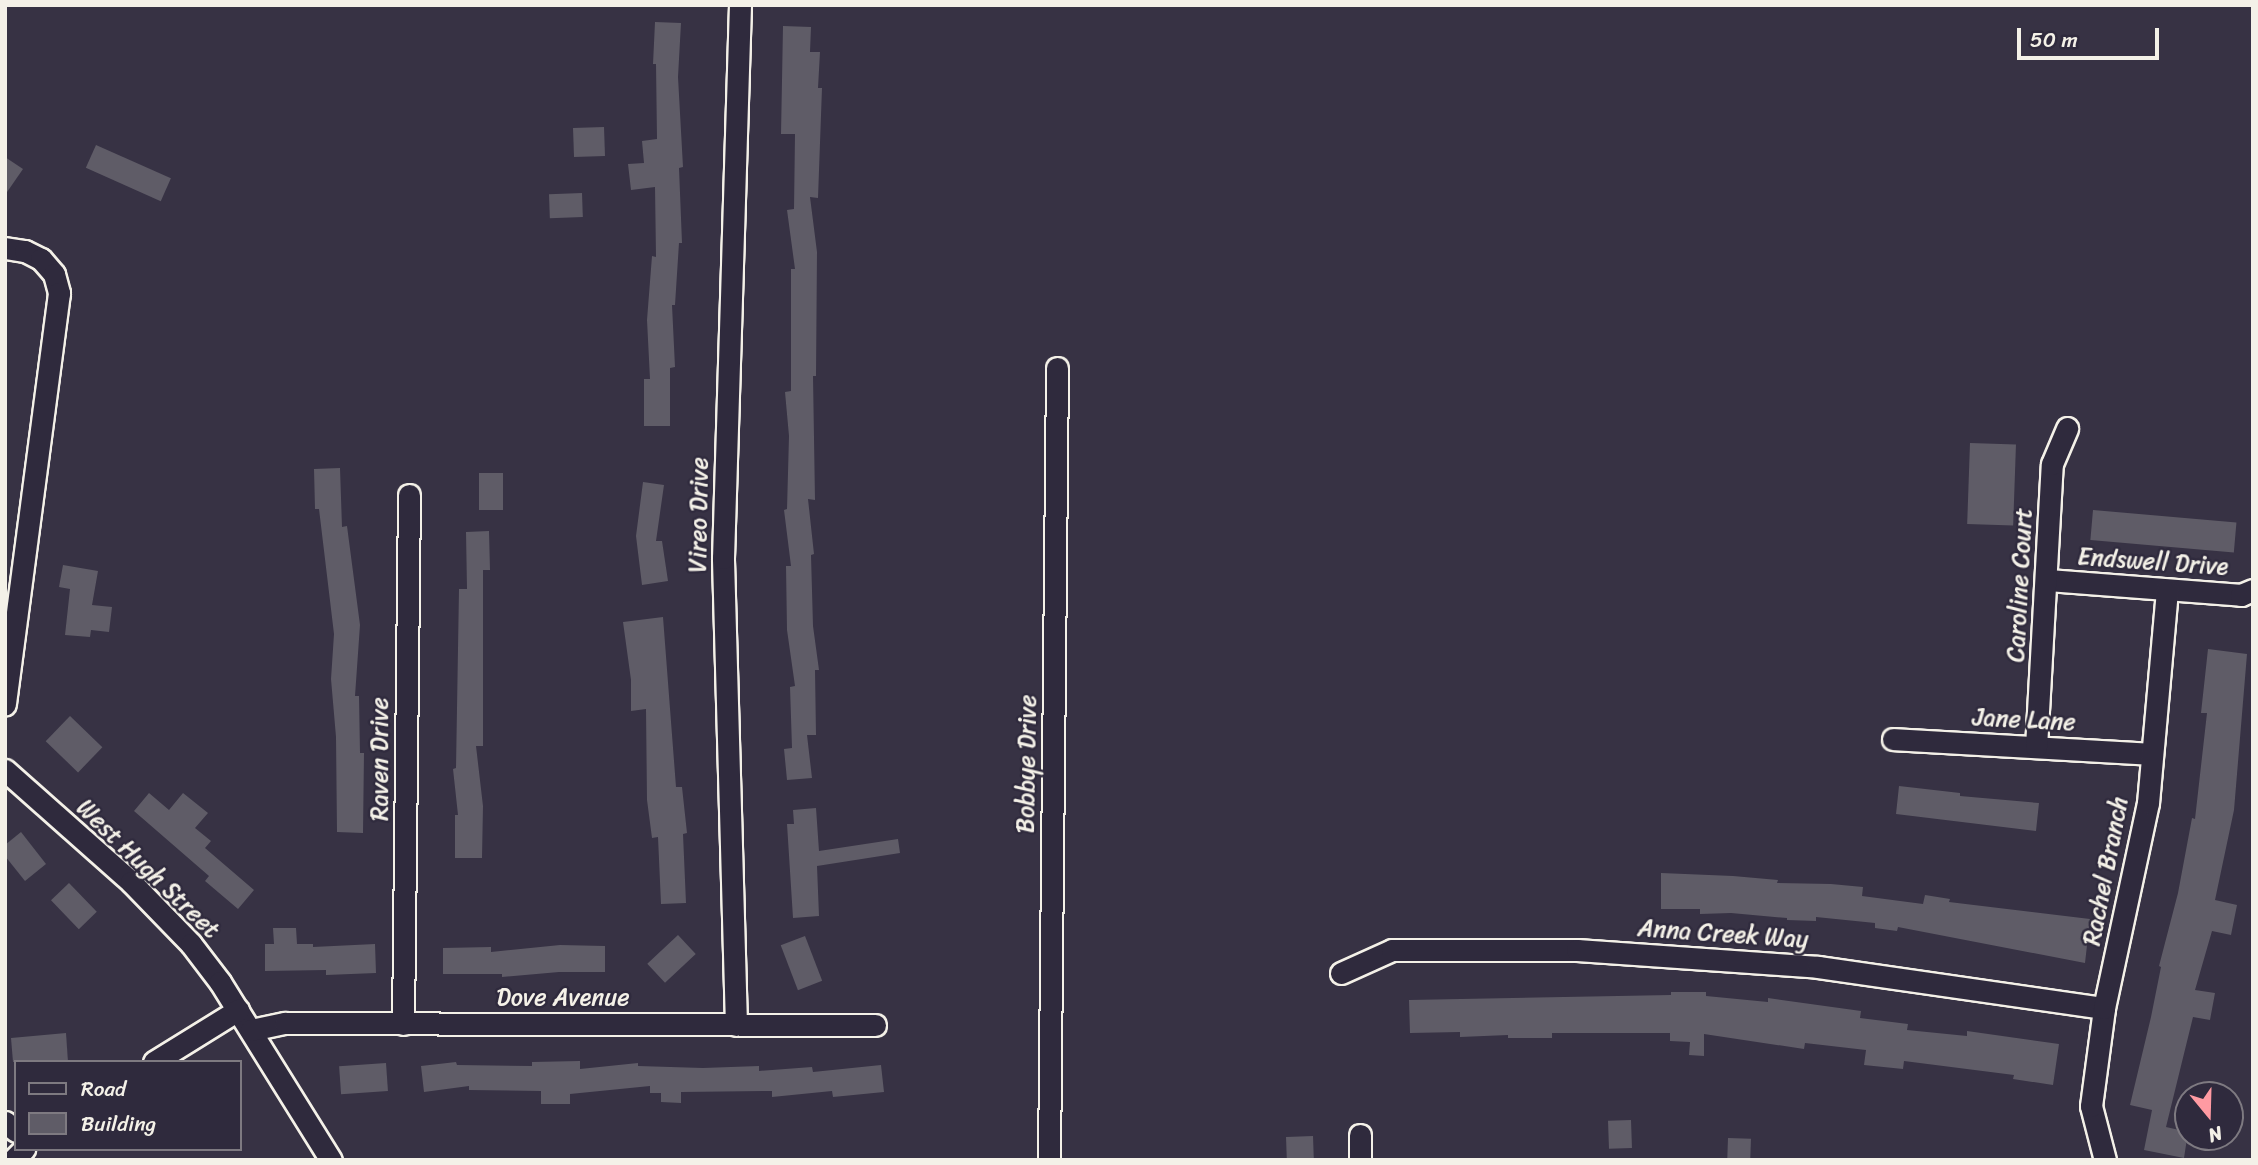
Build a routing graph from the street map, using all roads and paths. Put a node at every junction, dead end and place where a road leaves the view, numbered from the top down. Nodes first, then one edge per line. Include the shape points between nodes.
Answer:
1 (740, 5) edge
2 (5, 248) edge
3 (1057, 368) dead end
4 (2067, 428) dead end
5 (409, 495) dead end
6 (2048, 580) junction
7 (2167, 590) junction
8 (2253, 590) edge
9 (5, 704) edge
10 (1893, 738) dead end
11 (2035, 747) junction
12 (2152, 754) junction
13 (5, 770) edge
14 (1341, 973) dead end
15 (2104, 1008) junction
16 (238, 1010) junction
17 (402, 1024) junction
18 (736, 1025) junction
19 (875, 1025) dead end
20 (251, 1030) junction
21 (157, 1060) edge
22 (1360, 1135) dead end
23 (331, 1160) edge
24 (1049, 1160) edge
25 (1360, 1160) edge
26 (2105, 1160) edge

1 - 18 street, Vireo Drive via 723,545
2 - 9 street via 41,259 54,274 59,293
3 - 24 street, Bobbye Drive
4 - 6 street, Caroline Court via 2052,464
5 - 17 street, Raven Drive
6 - 7 street, Endswell Drive
6 - 11 street, Caroline Court
7 - 8 street, Endswell Drive via 2241,595
7 - 12 street, Rachel Branch
10 - 11 street, Jane Lane
11 - 12 street, Jane Lane
12 - 15 street, Rachel Branch via 2148,803
13 - 16 street, West Hugh Street via 162,912 211,967
14 - 15 street, Anna Creek Way via 1392,950 1577,950 1818,967
15 - 26 street, Rachel Branch via 2091,1106
16 - 20 street, West Hugh Street
16 - 21 street
17 - 18 street, Dove Avenue
17 - 20 street, Dove Avenue via 285,1023
18 - 19 street, Dove Avenue
20 - 23 street, West Hugh Street
22 - 25 street

